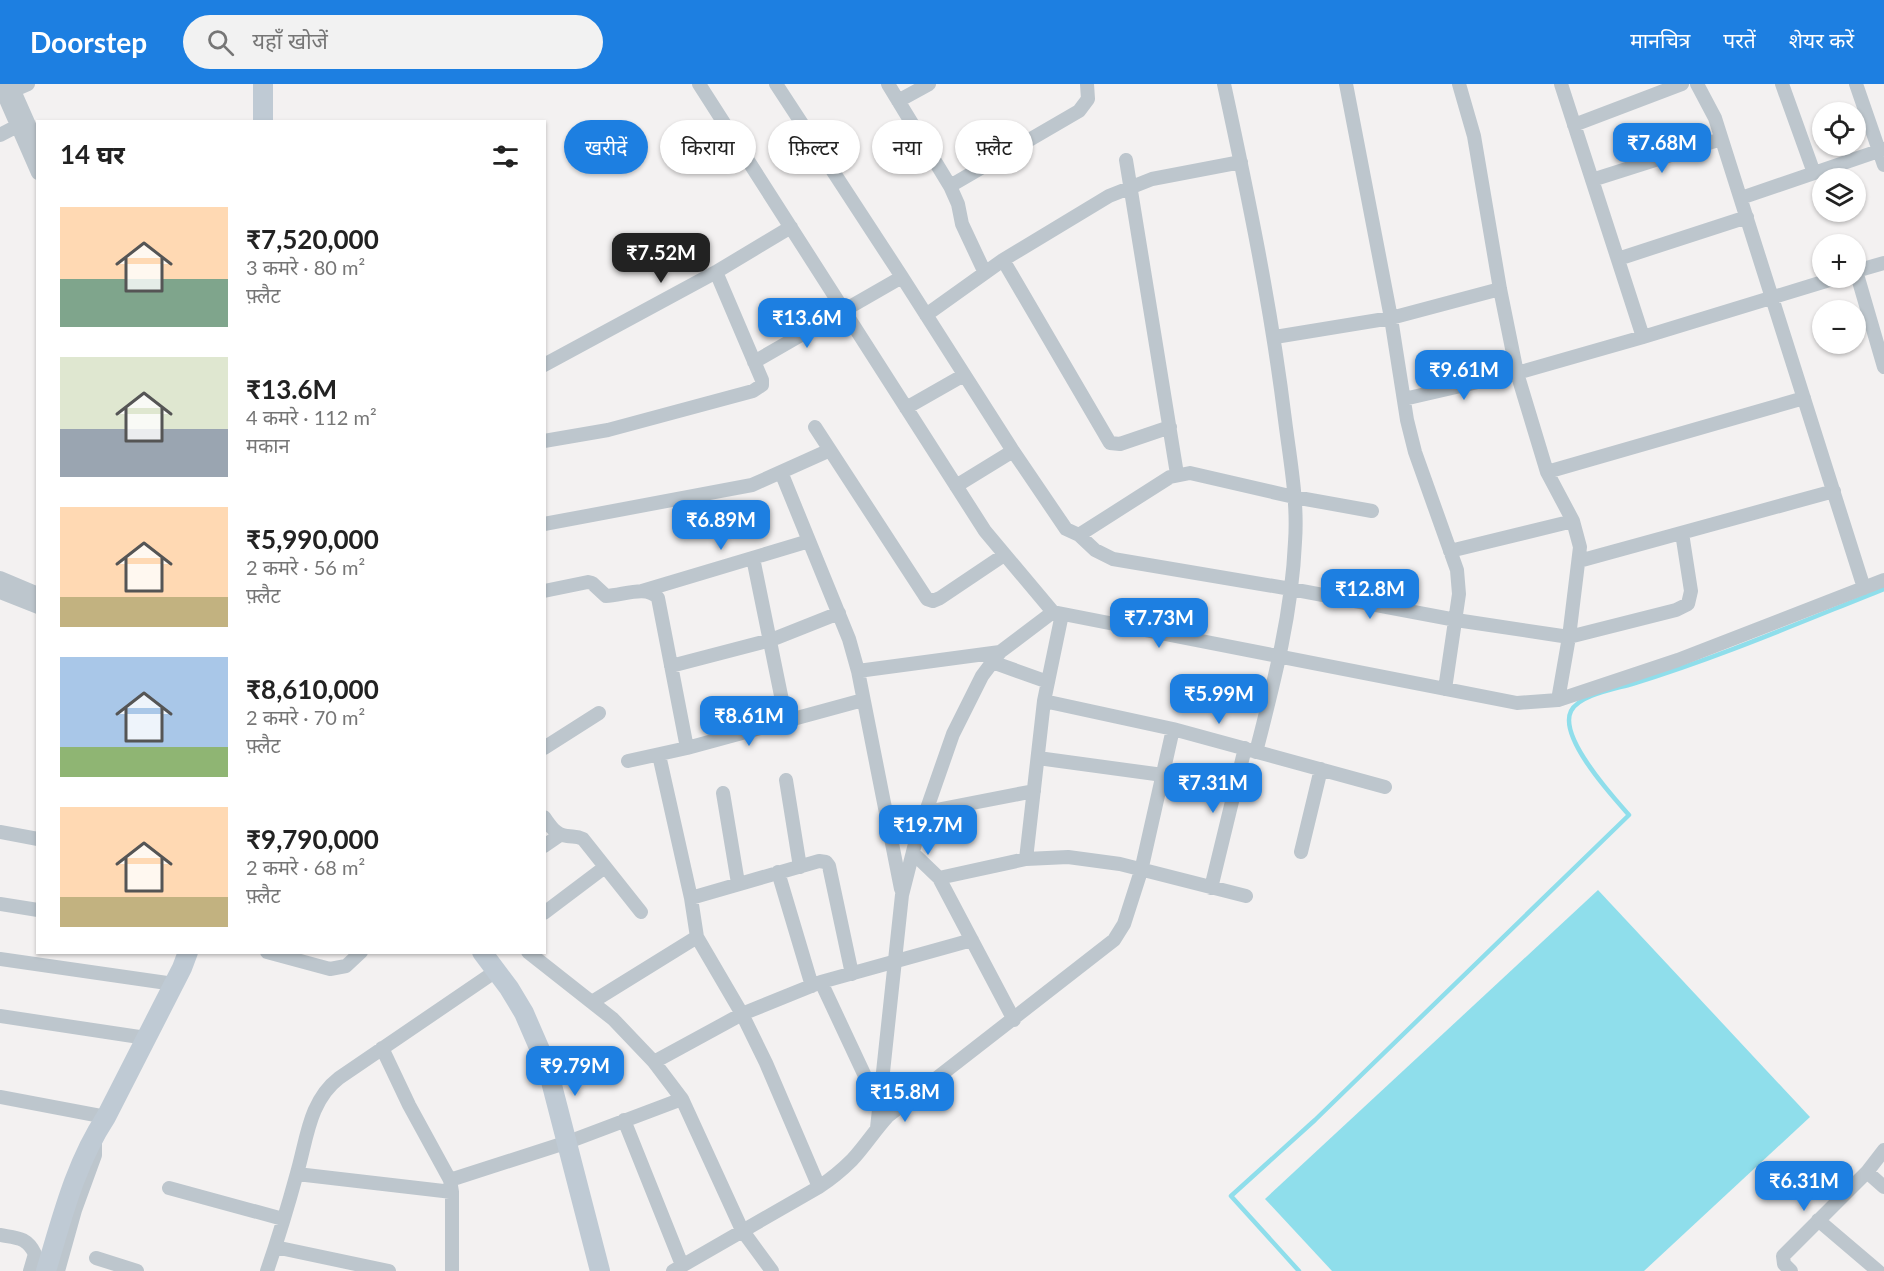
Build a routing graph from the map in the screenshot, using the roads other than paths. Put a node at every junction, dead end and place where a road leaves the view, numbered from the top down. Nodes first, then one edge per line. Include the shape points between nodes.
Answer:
1 (28, 84) edge
2 (262, 84) edge
3 (699, 84) edge
4 (776, 84) edge
5 (888, 84) edge
6 (928, 84) edge
7 (1087, 84) edge
8 (1224, 84) edge
9 (1346, 84) edge
10 (1459, 84) edge
11 (1561, 84) edge
12 (1682, 84) edge
13 (1697, 84) edge
14 (1782, 84) edge
15 (1856, 84) edge
16 (7, 89) edge
17 (898, 101) junction
18 (263, 120) edge
19 (22, 123) junction
20 (1574, 125) junction
21 (0, 135) edge
22 (1722, 139) junction
23 (36, 143) edge
24 (1882, 150) edge
25 (1126, 160) dead end
26 (1241, 162) junction
27 (1884, 165) edge
28 (36, 167) edge
29 (1812, 168) edge
30 (1829, 168) edge
31 (1812, 174) edge
32 (1592, 180) junction
33 (950, 186) junction
34 (1130, 187) junction
35 (1741, 198) junction
36 (1747, 217) junction
37 (790, 227) junction
38 (1618, 259) junction
39 (1003, 260) junction
40 (1884, 262) edge
41 (1866, 268) edge
42 (716, 272) junction
43 (985, 273) junction
44 (902, 277) junction
45 (1812, 285) edge
46 (1861, 288) edge
47 (1500, 290) junction
48 (1773, 297) junction
49 (844, 310) junction
50 (926, 315) junction
51 (1391, 318) junction
52 (1643, 337) junction
53 (1275, 338) junction
54 (754, 362) junction
55 (546, 364) edge
56 (1884, 367) edge
57 (1517, 373) junction
58 (964, 375) junction
59 (1804, 398) junction
60 (1404, 399) junction
61 (906, 408) junction
62 (815, 427) dead end
63 (1170, 427) junction
64 (546, 441) edge
65 (830, 450) junction
66 (1013, 452) junction
67 (781, 472) junction
68 (1547, 472) junction
69 (1177, 474) junction
70 (957, 486) junction
71 (1834, 491) junction
72 (1294, 497) junction
73 (1372, 512) dead end
74 (1573, 521) junction
75 (546, 522) edge
76 (1682, 533) junction
77 (1079, 535) junction
78 (809, 541) junction
79 (1450, 551) junction
80 (1005, 555) junction
81 (753, 558) junction
82 (1579, 561) junction
83 (0, 578) edge
84 (1884, 580) edge
85 (1864, 588) junction
86 (1291, 589) junction
87 (546, 591) edge
88 (642, 591) junction
89 (0, 592) edge
90 (36, 593) edge
91 (36, 606) edge
92 (839, 613) junction
93 (1058, 613) junction
94 (1456, 620) junction
95 (1569, 638) junction
96 (771, 639) junction
97 (996, 657) junction
98 (1281, 657) junction
99 (671, 666) junction
100 (858, 671) junction
101 (1048, 682) junction
102 (1445, 689) junction
103 (863, 700) junction
104 (1558, 700) junction
105 (1044, 701) junction
106 (599, 713) dead end
107 (786, 720) junction
108 (1173, 729) junction
109 (546, 747) edge
110 (687, 748) junction
111 (1251, 750) junction
112 (659, 755) junction
113 (1038, 758) junction
114 (628, 761) dead end
115 (1321, 770) junction
116 (1163, 775) junction
117 (786, 780) dead end
118 (1385, 787) dead end
119 (1034, 791) junction
120 (723, 793) dead end
121 (926, 812) junction
122 (546, 820) edge
123 (0, 832) edge
124 (560, 835) junction
125 (36, 839) edge
126 (546, 845) edge
127 (1301, 852) dead end
128 (912, 853) junction
129 (1026, 859) junction
130 (605, 867) junction
131 (800, 867) junction
132 (1141, 871) junction
133 (778, 872) junction
134 (939, 878) junction
135 (738, 883) junction
136 (1211, 888) junction
137 (902, 895) junction
138 (1246, 896) dead end
139 (691, 898) junction
140 (0, 904) edge
141 (36, 910) edge
142 (546, 911) edge
143 (641, 912) dead end
144 (697, 937) junction
145 (972, 940) junction
146 (187, 954) edge
147 (274, 954) edge
148 (359, 954) edge
149 (483, 954) edge
150 (531, 954) edge
151 (0, 959) edge
152 (894, 962) junction
153 (496, 971) junction
154 (852, 974) junction
155 (174, 984) junction
156 (817, 984) junction
157 (592, 1002) junction
158 (742, 1014) junction
159 (0, 1016) edge
160 (1014, 1020) junction
161 (146, 1038) junction
162 (382, 1048) junction
163 (654, 1062) junction
164 (0, 1097) edge
165 (682, 1099) junction
166 (879, 1106) junction
167 (106, 1117) junction
168 (624, 1120) junction
169 (877, 1128) junction
170 (93, 1136) junction
171 (568, 1142) junction
172 (1884, 1150) edge
173 (1867, 1172) junction
174 (297, 1174) junction
175 (451, 1186) junction
176 (819, 1187) junction
177 (1884, 1187) edge
178 (169, 1188) dead end
179 (283, 1219) junction
180 (1818, 1221) junction
181 (742, 1230) junction
182 (0, 1235) edge
183 (275, 1247) junction
184 (96, 1258) dead end
185 (678, 1268) edge
186 (1868, 1268) edge
187 (30, 1271) edge
188 (46, 1271) edge
189 (58, 1271) edge
190 (137, 1271) edge
191 (267, 1271) edge
192 (389, 1271) edge
193 (452, 1271) edge
194 (600, 1271) edge
195 (772, 1271) edge
196 (1791, 1271) edge

1 - 16 street
2 - 18 main road
3 - 37 street
4 - 44 street
5 - 17 street
6 - 17 street
7 - 33 street via 1088,99 1079,111
8 - 26 street
9 - 51 street
10 - 47 street via 1474,136
11 - 20 street
12 - 20 street
13 - 22 street
14 - 29 street
15 - 24 street
16 - 19 street
17 - 33 street
19 - 21 street
19 - 23 street
19 - 28 street
20 - 32 street
22 - 32 street
22 - 35 street
24 - 27 street
24 - 30 street
25 - 34 street
26 - 34 street
26 - 53 street
31 - 35 street
32 - 38 street
33 - 43 street via 962,224
34 - 39 street
34 - 63 street
35 - 36 street
36 - 38 street
36 - 48 street
37 - 42 street
37 - 49 street
38 - 52 street
39 - 43 street
39 - 63 street via 1110,443 1120,444
40 - 41 street
42 - 54 street
42 - 55 street
43 - 50 street
44 - 49 street
44 - 50 street
45 - 48 street
46 - 56 street
47 - 51 street
47 - 57 street
48 - 52 street
48 - 59 street
49 - 54 street
49 - 61 street
50 - 58 street
51 - 53 street
51 - 60 street
52 - 57 street
53 - 72 street
54 - 64 street via 762,385 753,391 608,430
57 - 60 street
57 - 68 street
58 - 61 street
58 - 66 street
59 - 68 street
59 - 71 street
60 - 79 street via 1415,452
61 - 70 street
62 - 65 street
63 - 69 street
65 - 67 street
65 - 80 street via 927,599 940,598
66 - 70 street
66 - 77 street via 1066,529
67 - 75 street via 752,484
67 - 78 street
68 - 74 street
69 - 72 street via 1190,473
69 - 77 street
70 - 80 street
71 - 76 street
71 - 85 street
72 - 73 street
72 - 86 street
74 - 79 street
74 - 82 street via 1580,547
76 - 82 street
76 - 95 street via 1691,591 1688,604
77 - 86 street via 1095,550 1113,559
78 - 81 street
78 - 92 street
79 - 94 street via 1457,570
80 - 93 street
81 - 88 street
81 - 96 street
82 - 95 street
83 - 90 street
84 - 85 street
85 - 104 street via 1678,660
86 - 94 street
86 - 98 street
87 - 88 street via 588,582 606,596
88 - 99 street via 657,598
89 - 91 street
92 - 96 street
92 - 100 street
93 - 97 street
93 - 98 street
93 - 101 street
94 - 95 street
94 - 102 street
95 - 104 street
96 - 99 street
96 - 107 street
97 - 100 street
97 - 101 street
97 - 121 street via 982,675 954,734
98 - 102 street
98 - 111 street
99 - 110 street
100 - 103 street
101 - 105 street
102 - 104 street via 1517,703
103 - 107 street
103 - 137 street
105 - 108 street
105 - 113 street
106 - 109 street
107 - 110 street
108 - 111 street
108 - 116 street
110 - 112 street
111 - 115 street
111 - 136 street
112 - 114 street
112 - 139 street
113 - 116 street
113 - 119 street
115 - 118 street
115 - 127 street
116 - 132 street
117 - 131 street
119 - 121 street
119 - 129 street
120 - 135 street
121 - 128 street
122 - 124 street
123 - 125 street
124 - 126 street
124 - 130 street via 583,839
128 - 134 street
128 - 137 street
129 - 132 street via 1068,857
129 - 134 street
130 - 142 street
130 - 143 street
131 - 133 street
131 - 154 street via 824,861 829,866
132 - 136 street
132 - 160 street via 1124,924 1114,940
133 - 135 street
133 - 156 street
134 - 145 street
135 - 139 street
136 - 138 street
137 - 152 street
139 - 144 street
140 - 141 street
144 - 157 street
144 - 158 street
145 - 152 street
145 - 160 street
146 - 155 main road
147 - 148 street via 330,969 346,966
149 - 153 main road
150 - 157 street
151 - 155 street
152 - 154 street
152 - 166 street
153 - 162 street
153 - 171 main road via 536,1038
154 - 156 street
155 - 161 main road
156 - 158 street
156 - 166 street
157 - 163 street
158 - 163 street
158 - 176 street
159 - 161 street
160 - 169 street
161 - 167 main road
162 - 174 street via 339,1078 321,1096
162 - 175 street
163 - 165 street
164 - 167 street
165 - 168 street
165 - 181 street
166 - 169 street
167 - 170 main road
168 - 171 street
168 - 185 street
169 - 176 street via 851,1160
170 - 188 main road via 72,1182
170 - 189 street via 95,1155
171 - 175 street
171 - 194 main road
172 - 173 street
173 - 177 street
173 - 180 street
174 - 175 street
174 - 179 street
175 - 193 street
176 - 181 street
178 - 179 street
179 - 183 street
180 - 186 street
180 - 196 street via 1784,1256 1782,1261
181 - 185 street
181 - 195 street
182 - 187 street via 23,1239 31,1245 35,1254
183 - 191 street
183 - 192 street
184 - 190 street

